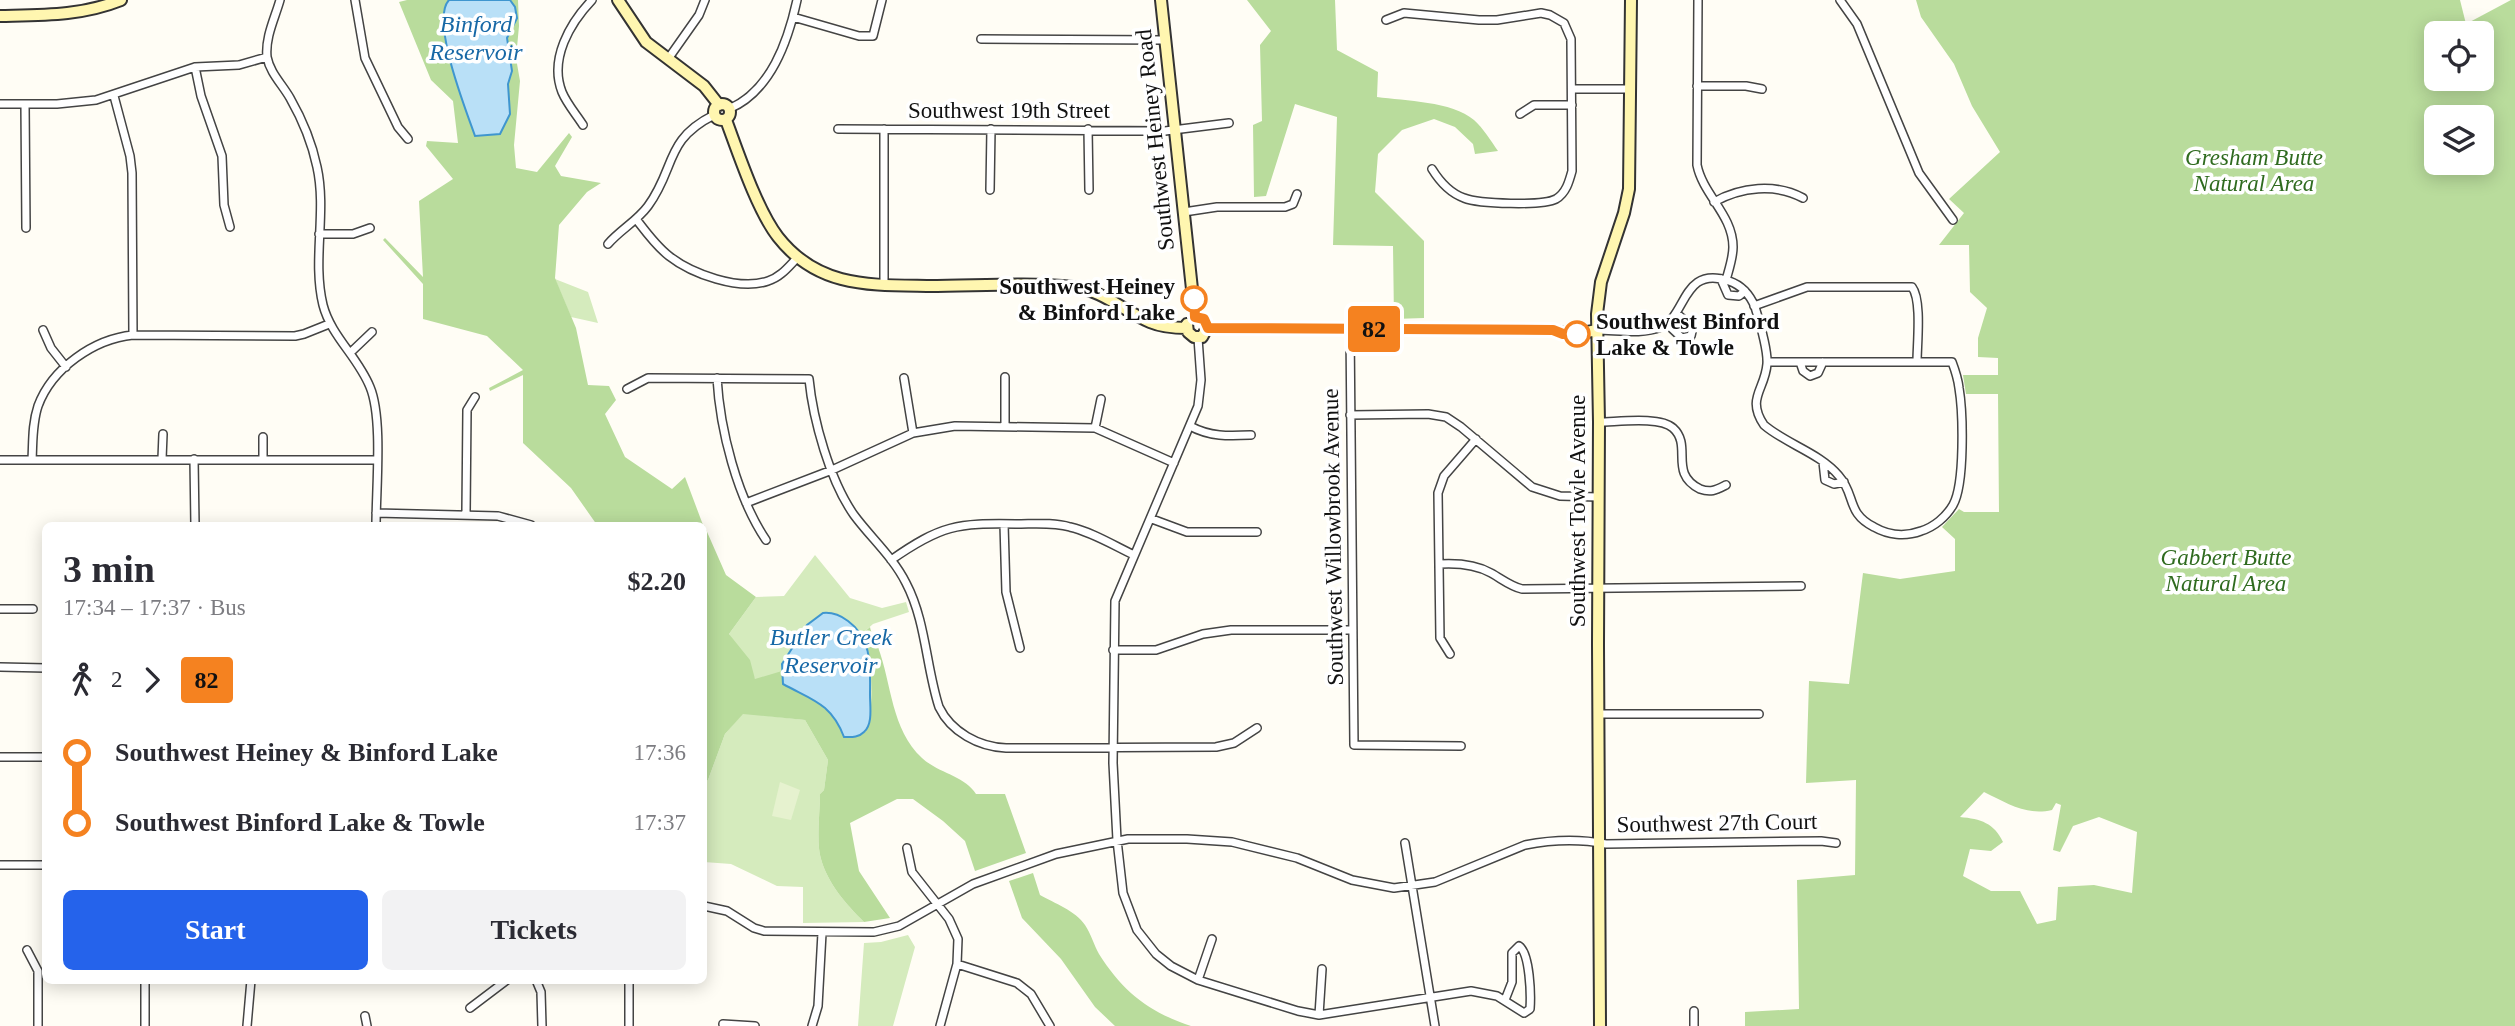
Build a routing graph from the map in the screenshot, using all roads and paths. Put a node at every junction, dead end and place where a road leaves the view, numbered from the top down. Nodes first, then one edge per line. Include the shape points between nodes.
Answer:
1 (121, 0) edge
2 (280, 0) edge
3 (355, 0) edge
4 (592, 0) edge
5 (618, 0) edge
6 (705, 0) edge
7 (797, 0) edge
8 (882, 0) edge
9 (1161, 0) edge
10 (1631, 0) edge
11 (1698, 0) edge
12 (1840, 0) edge
13 (0, 16) edge
14 (793, 17) junction
15 (1386, 20) dead end
16 (981, 39) dead end
17 (1165, 40) junction
18 (267, 57) junction
19 (668, 58) junction
20 (195, 67) junction
21 (1697, 86) junction
22 (1572, 89) junction
23 (1631, 89) junction
24 (1762, 89) dead end
25 (114, 96) junction
26 (0, 104) edge
27 (25, 104) junction
28 (1572, 105) junction
29 (722, 112) junction
30 (1520, 114) dead end
31 (1229, 123) dead end
32 (583, 125) dead end
33 (838, 129) dead end
34 (884, 129) junction
35 (991, 129) junction
36 (1175, 129) junction
37 (1088, 130) junction
38 (408, 139) dead end
39 (1433, 169) dead end
40 (990, 190) dead end
41 (1089, 190) dead end
42 (1297, 194) dead end
43 (1802, 198) dead end
44 (1714, 202) junction
45 (1184, 212) junction
46 (636, 219) junction
47 (1954, 220) dead end
48 (230, 227) dead end
49 (26, 228) dead end
50 (370, 228) dead end
51 (319, 234) junction
52 (608, 244) dead end
53 (798, 257) junction
54 (1723, 280) junction
55 (884, 285) junction
56 (1745, 292) junction
57 (1754, 306) junction
58 (1676, 313) junction
59 (1195, 317) junction
60 (329, 324) junction
61 (1667, 324) junction
62 (1186, 328) junction
63 (1208, 328) junction
64 (1350, 329) junction
65 (43, 330) dead end
66 (1597, 330) junction
67 (372, 332) dead end
68 (133, 335) junction
69 (1198, 338) junction
70 (350, 353) junction
71 (1768, 362) junction
72 (1800, 362) junction
73 (1823, 362) junction
74 (1917, 362) junction
75 (66, 367) junction
76 (1005, 377) dead end
77 (904, 378) dead end
78 (716, 379) junction
79 (627, 389) dead end
80 (475, 397) dead end
81 (1101, 399) dead end
82 (1350, 415) junction
83 (1599, 422) junction
84 (1005, 426) junction
85 (1190, 426) junction
86 (1095, 428) junction
87 (913, 433) junction
88 (163, 434) dead end
89 (1251, 435) dead end
90 (263, 437) dead end
91 (1476, 439) junction
92 (162, 459) junction
93 (194, 459) junction
94 (0, 460) edge
95 (32, 460) junction
96 (263, 460) junction
97 (376, 460) junction
98 (1822, 462) junction
99 (1174, 463) junction
100 (832, 470) junction
101 (1844, 482) junction
102 (1726, 485) dead end
103 (1598, 497) junction
104 (746, 503) junction
105 (376, 513) junction
106 (466, 513) junction
107 (1152, 519) junction
108 (194, 522) edge
109 (376, 522) edge
110 (523, 522) edge
111 (1004, 524) junction
112 (1258, 532) dead end
113 (766, 540) dead end
114 (1134, 555) junction
115 (891, 560) junction
116 (1440, 564) junction
117 (1801, 586) dead end
118 (1598, 589) junction
119 (0, 609) edge
120 (33, 609) dead end
121 (1353, 630) junction
122 (1020, 648) dead end
123 (1113, 650) junction
124 (1450, 654) dead end
125 (0, 667) edge
126 (42, 667) edge
127 (1598, 714) junction
128 (1759, 714) dead end
129 (1257, 728) dead end
130 (1113, 746) junction
131 (1461, 746) dead end
132 (0, 757) edge
133 (42, 757) edge
134 (1117, 840) junction
135 (1598, 842) junction
136 (1405, 843) dead end
137 (1836, 843) dead end
138 (906, 848) dead end
139 (0, 865) edge
140 (42, 865) edge
141 (1412, 887) junction
142 (937, 906) junction
143 (707, 907) edge
144 (822, 933) junction
145 (1212, 939) dead end
146 (27, 950) dead end
147 (957, 964) junction
148 (1322, 969) dead end
149 (1198, 980) junction
150 (145, 984) edge
151 (251, 984) edge
152 (503, 984) edge
153 (538, 984) edge
154 (629, 984) edge
155 (1430, 997) junction
156 (1505, 1000) junction
157 (470, 1008) dead end
158 (1694, 1011) dead end
159 (1318, 1015) junction
160 (365, 1016) dead end
161 (723, 1024) dead end
162 (38, 1026) edge
163 (145, 1026) edge
164 (247, 1026) edge
165 (367, 1026) edge
166 (542, 1026) edge
167 (629, 1026) edge
168 (755, 1026) edge
169 (812, 1026) edge
170 (940, 1026) edge
171 (1050, 1026) edge
172 (1435, 1026) edge
173 (1600, 1026) edge
174 (1694, 1026) edge

1 - 13 street via 73,14
2 - 18 street
3 - 38 street via 365,58
4 - 32 street via 569,29 559,76 566,100
5 - 19 street via 640,36
6 - 19 street
7 - 14 street
8 - 14 street via 873,36
9 - 17 street, Southwest Heiney Road
10 - 23 street, Southwest Towle Avenue
11 - 21 street
12 - 47 street via 1857,24 1919,173
14 - 29 street via 766,77 746,101
15 - 22 street via 1404,13 1479,20 1550,15 1564,23 1572,48
16 - 17 street
17 - 36 street, Southwest Heiney Road
18 - 20 street via 239,65
18 - 51 street via 302,122 317,165
19 - 29 street via 704,86
20 - 25 street
20 - 48 street via 222,156
21 - 24 street
21 - 44 street via 1697,165
22 - 23 street
22 - 28 street
23 - 66 street, Southwest Towle Avenue via 1629,189 1601,282
25 - 27 street
25 - 68 street via 132,173
26 - 27 street
27 - 49 street
28 - 30 street via 1534,105
28 - 39 street via 1572,171 1559,197 1543,202 1474,201 1449,190
29 - 46 street via 694,126 681,139 655,195
29 - 53 street via 767,220
31 - 36 street, Southwest 19th Street
33 - 34 street, Southwest 19th Street
34 - 35 street, Southwest 19th Street
34 - 55 street
35 - 37 street, Southwest 19th Street
35 - 40 street
36 - 37 street, Southwest 19th Street
36 - 45 street, Southwest Heiney Road
37 - 41 street
42 - 45 street via 1293,204 1285,207
43 - 44 street via 1788,190 1746,189
44 - 54 street via 1732,237 1733,252
45 - 59 street, Southwest Heiney Road
46 - 52 street
46 - 53 street via 679,263 721,280 767,282
50 - 51 street via 353,234
51 - 60 street via 320,283
53 - 55 street via 831,276 856,284
54 - 56 street
54 - 56 street via 1728,295
54 - 58 street via 1694,285
55 - 62 street via 1074,287 1110,298 1148,321
56 - 57 street
57 - 71 street
57 - 74 street via 1807,287 1912,287 1917,303
58 - 61 street
58 - 61 street via 1693,327 1691,336 1682,338
59 - 62 street
59 - 63 street via 1204,319
60 - 68 street via 295,336
60 - 70 street
61 - 66 street via 1645,331
62 - 69 street
63 - 64 street
63 - 69 street
64 - 66 street
64 - 82 street, Southwest Willowbrook Avenue
65 - 75 street
66 - 83 street, Southwest Towle Avenue
67 - 70 street
68 - 75 street via 99,342
69 - 85 street via 1201,387
70 - 97 street via 373,394
71 - 72 street
71 - 98 street via 1756,399 1759,418
72 - 73 street
72 - 73 street via 1810,376 1818,373
73 - 74 street
74 - 101 street via 1952,362 1960,391 1959,492 1945,515 1920,532 1902,534 1885,532 1858,517
75 - 95 street via 38,405
76 - 84 street
77 - 87 street
78 - 79 street via 648,378
78 - 100 street via 809,379
78 - 104 street via 721,425
80 - 106 street via 467,410
81 - 86 street
82 - 91 street via 1437,415 1454,421
82 - 121 street, Southwest Willowbrook Avenue
83 - 102 street via 1665,423 1678,434 1683,470 1692,484 1709,492
83 - 103 street, Southwest Towle Avenue
84 - 86 street
84 - 87 street via 955,426
85 - 89 street via 1212,435
85 - 99 street
86 - 99 street
87 - 100 street
88 - 92 street
90 - 96 street
91 - 103 street via 1532,487 1560,496
91 - 116 street via 1440,484
92 - 93 street
92 - 95 street
93 - 96 street
93 - 108 street
94 - 95 street
96 - 97 street
97 - 105 street
98 - 101 street
98 - 101 street via 1825,480
99 - 107 street
100 - 104 street
100 - 115 street via 850,508
103 - 118 street, Southwest Towle Avenue
104 - 113 street
105 - 106 street
105 - 109 street
106 - 110 street
107 - 112 street via 1187,532
107 - 114 street
111 - 114 street via 1069,526
111 - 115 street via 951,527
111 - 122 street via 1006,592
114 - 123 street via 1115,601
115 - 130 street via 915,604 942,713 975,742 1006,748
116 - 118 street via 1473,566 1522,589
116 - 124 street via 1440,638
117 - 118 street
118 - 127 street, Southwest Towle Avenue
119 - 120 street
121 - 123 street via 1231,630 1156,650
121 - 131 street, Southwest Willowbrook Avenue via 1354,745
123 - 130 street
125 - 126 street
127 - 128 street
127 - 135 street, Southwest Towle Avenue
129 - 130 street via 1234,743 1216,747
130 - 134 street
132 - 133 street
134 - 141 street, Southwest 27th Court via 1232,842 1297,858 1364,883
134 - 142 street, Southwest 27th Court via 1069,850 973,884
134 - 149 street via 1123,893 1137,930 1163,960
135 - 137 street, Southwest 27th Court
135 - 141 street, Southwest 27th Court via 1525,845
135 - 173 street, Southwest Towle Avenue
136 - 141 street
138 - 142 street via 912,872
139 - 140 street
141 - 155 street
142 - 144 street, Southwest 27th Court via 887,930
142 - 147 street via 955,929
143 - 144 street, Southwest 27th Court via 727,911 764,931
144 - 169 street via 818,1006
145 - 149 street
146 - 162 street via 38,971
147 - 170 street
147 - 171 street via 1025,987
148 - 159 street
149 - 159 street
150 - 163 street
151 - 164 street
152 - 157 street
153 - 166 street
154 - 167 street
155 - 156 street via 1471,991
155 - 159 street
155 - 172 street
156 - 156 street via 1524,1013 1530,1009 1525,953 1519,946 1512,953 1512,982
158 - 174 street
160 - 165 street
161 - 168 street

